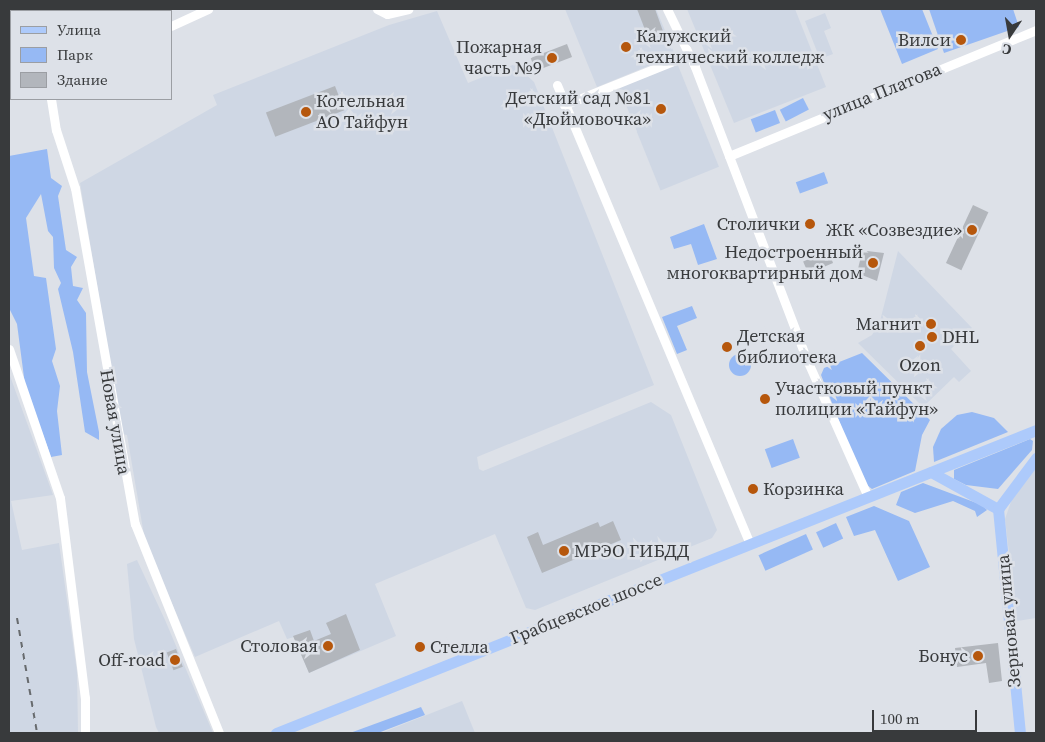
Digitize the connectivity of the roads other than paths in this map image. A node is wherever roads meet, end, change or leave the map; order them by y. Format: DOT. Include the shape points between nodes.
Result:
graph roads {
  1 [pos="208,9"];
  2 [pos="378,9"];
  3 [pos="408,9"];
  4 [pos="666,9"];
  5 [pos="172,26"];
  6 [pos="1036,30"];
  7 [pos="686,56"];
  8 [pos="557,85"];
  9 [pos="51,100"];
  10 [pos="564,105"];
  11 [pos="729,156"];
  12 [pos="9,349"];
  13 [pos="1036,430"];
  14 [pos="1036,458"];
  15 [pos="931,472"];
  16 [pos="1012,489"];
  17 [pos="967,491"];
  18 [pos="868,497"];
  19 [pos="998,509"];
  20 [pos="750,544"];
  21 [pos="85,733"];
  22 [pos="219,733"];
  23 [pos="276,733"];
  24 [pos="1020,733"];
  1 -- 5 [label="street"];
  2 -- 3 [label="street" via="387,14"];
  4 -- 7 [label="street"];
  6 -- 11 [label="street, улица Платова"];
  7 -- 10 [label="street"];
  7 -- 11 [label="street" via="694,67"];
  8 -- 10 [label="street"];
  9 -- 22 [label="street, Новая улица" via="56,130 75,188 134,524"];
  10 -- 20 [label="street"];
  11 -- 18 [label="street" via="807,360"];
  12 -- 21 [label="street" via="60,498 85,698"];
  13 -- 15 [label="main road, Грабцевское шоссе"];
  14 -- 16 [label="main road"];
  15 -- 17 [label="main road"];
  15 -- 18 [label="main road, Грабцевское шоссе"];
  16 -- 17 [label="main road" via="992,498"];
  16 -- 19 [label="main road"];
  17 -- 19 [label="main road"];
  18 -- 20 [label="main road, Грабцевское шоссе"];
  19 -- 24 [label="main road, Зерновая улица"];
  20 -- 23 [label="main road, Грабцевское шоссе"];
}
